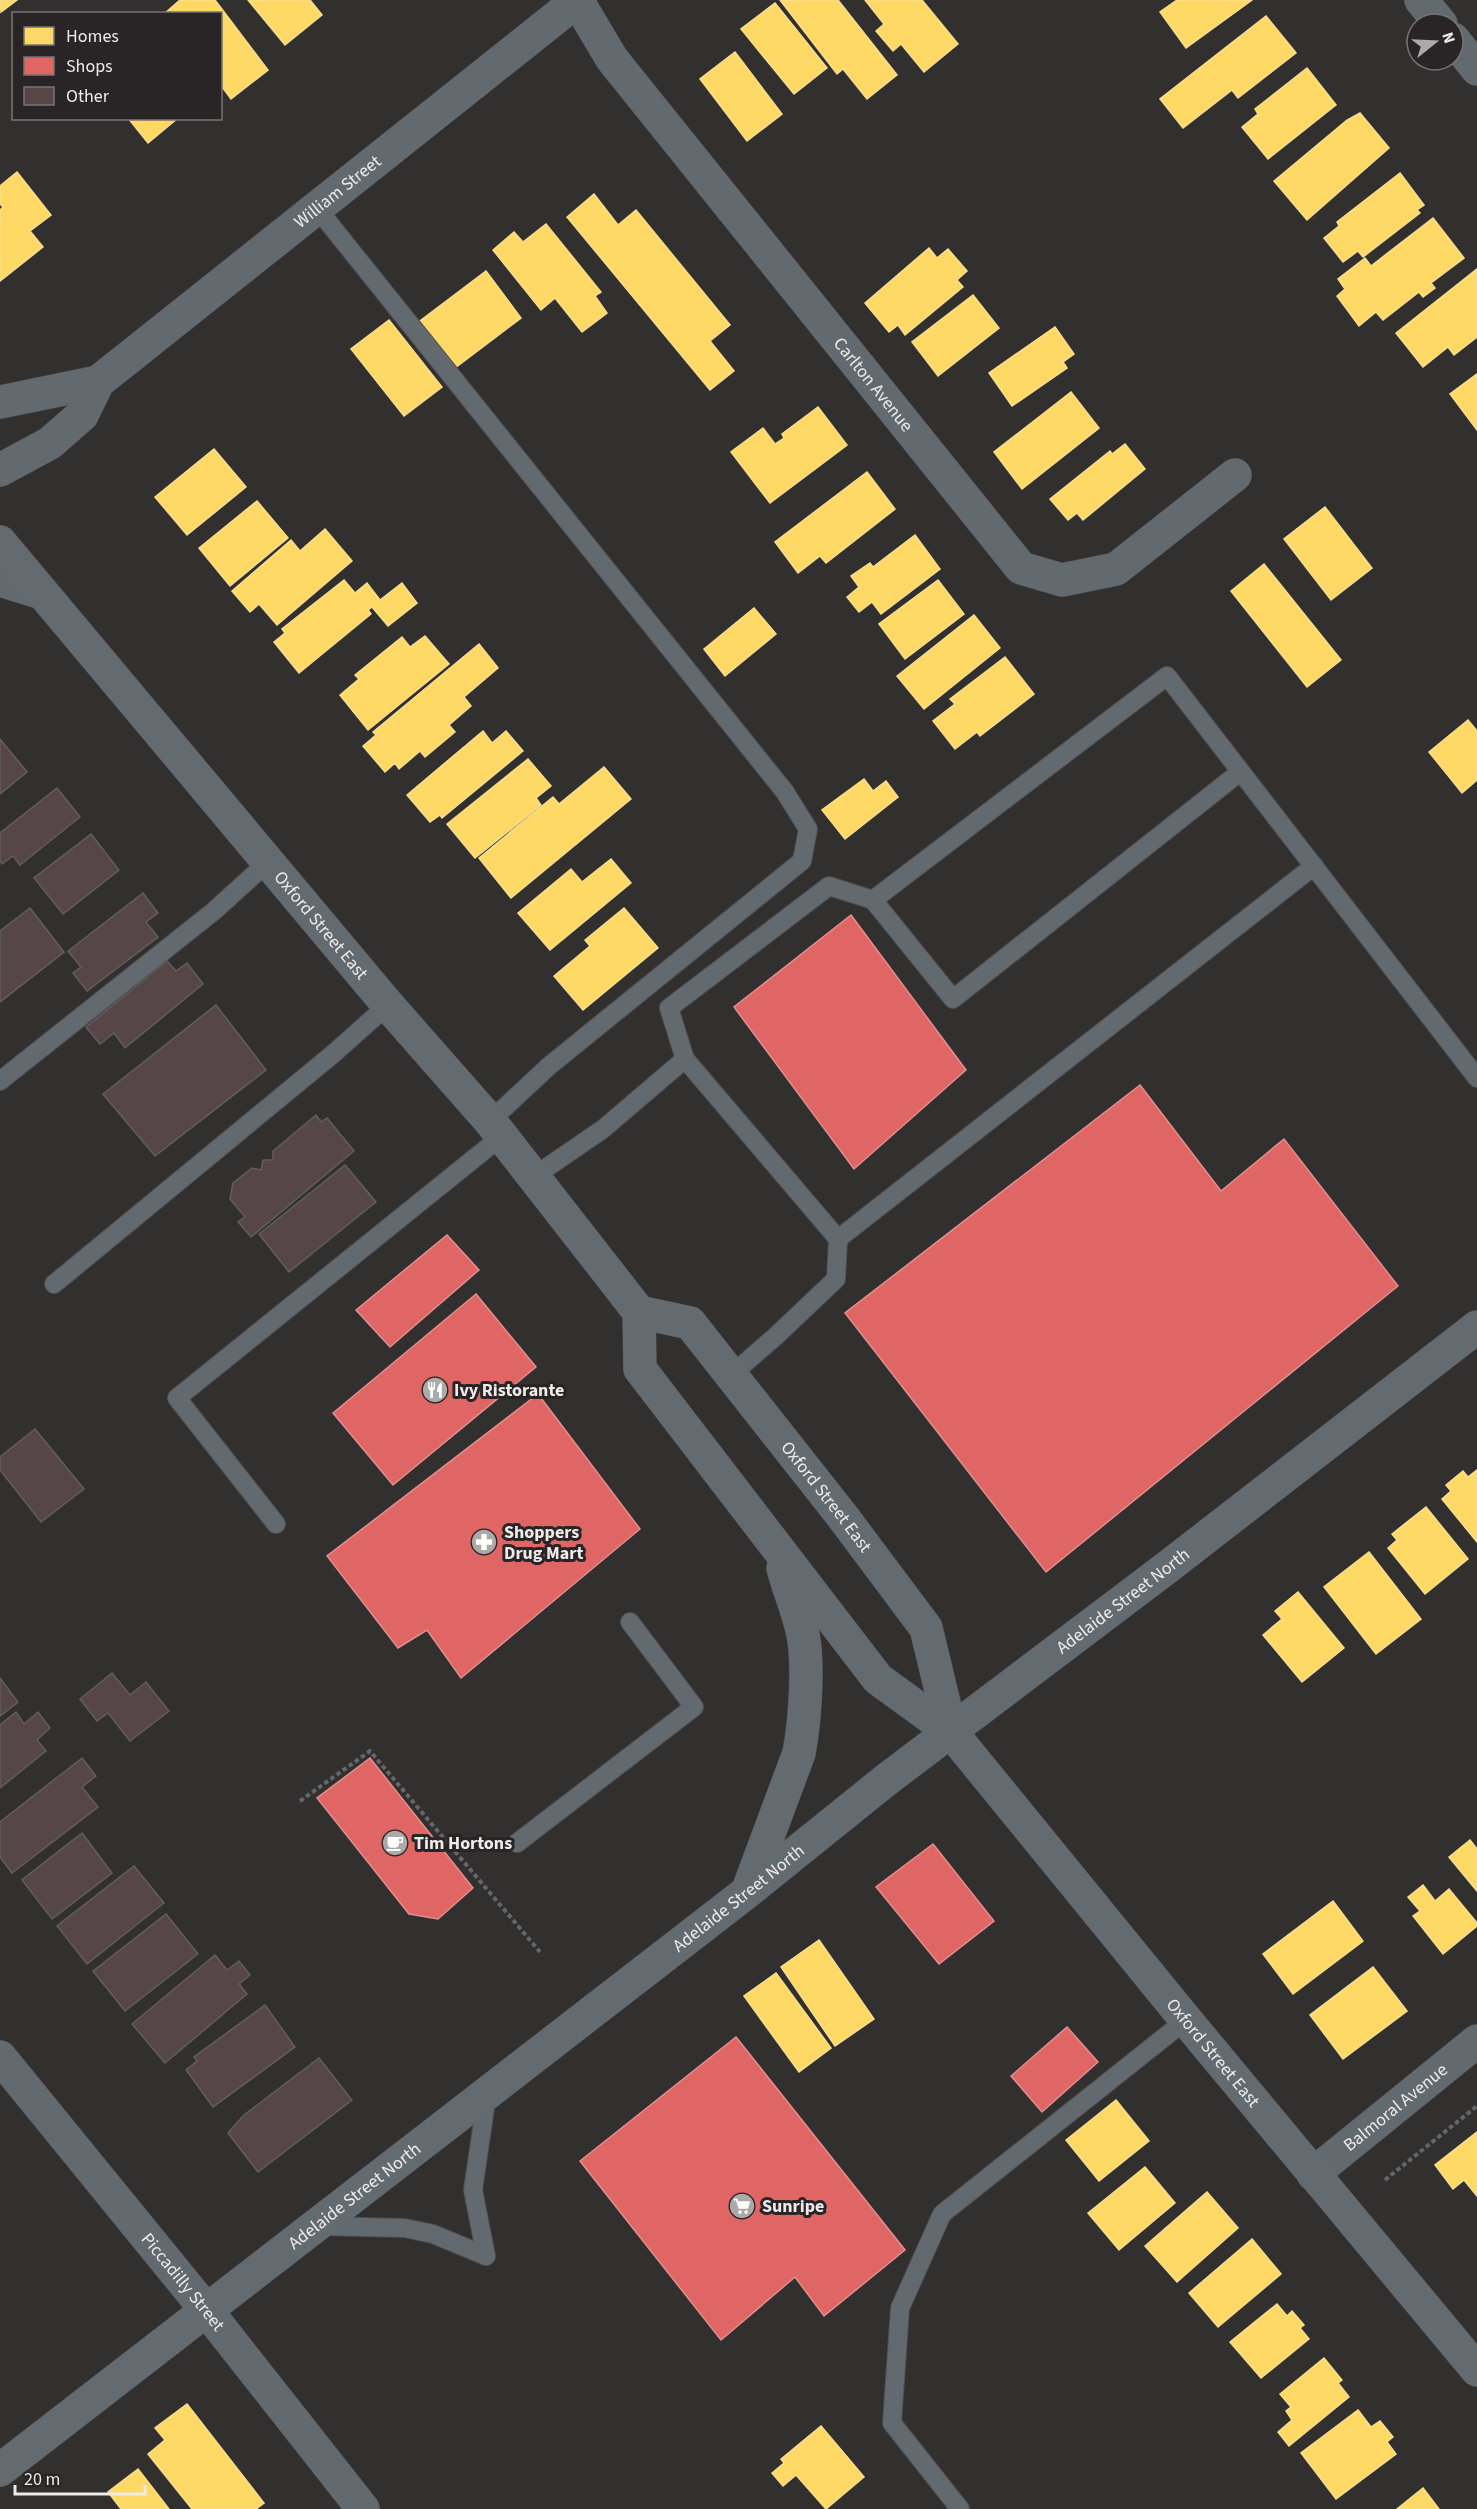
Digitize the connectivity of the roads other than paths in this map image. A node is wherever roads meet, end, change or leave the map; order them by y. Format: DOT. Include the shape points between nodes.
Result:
graph roads {
  1 [pos="578,0"];
  2 [pos="1421,0"];
  3 [pos="1431,12"];
  4 [pos="1465,54"];
  5 [pos="1477,69"];
  6 [pos="316,207"];
  7 [pos="98,382"];
  8 [pos="0,402"];
  9 [pos="0,470"];
  10 [pos="1235,475"];
  11 [pos="0,542"];
  12 [pos="0,580"];
  13 [pos="42,593"];
  14 [pos="1240,772"];
  15 [pos="268,861"];
  16 [pos="1314,866"];
  17 [pos="873,900"];
  18 [pos="388,1005"];
  19 [pos="685,1059"];
  20 [pos="1477,1078"];
  21 [pos="0,1081"];
  22 [pos="496,1129"];
  23 [pos="533,1177"];
  24 [pos="838,1239"];
  25 [pos="54,1284"];
  26 [pos="639,1312"];
  27 [pos="1477,1326"];
  28 [pos="731,1375"];
  29 [pos="276,1524"];
  30 [pos="778,1550"];
  31 [pos="630,1622"];
  32 [pos="951,1732"];
  33 [pos="518,1843"];
  34 [pos="747,1892"];
  35 [pos="1186,2020"];
  36 [pos="1477,2041"];
  37 [pos="0,2057"];
  38 [pos="487,2094"];
  39 [pos="1313,2174"];
  40 [pos="317,2226"];
  41 [pos="207,2311"];
  42 [pos="1477,2370"];
  43 [pos="0,2470"];
  44 [pos="363,2509"];
  45 [pos="960,2509"];
  1 -- 6 [label="street, William Street"];
  1 -- 10 [label="street, Carlton Avenue" via="612,59 1022,568 1062,580 1116,569"];
  2 -- 3 [label="street"];
  4 -- 5 [label="street"];
  6 -- 7 [label="street, William Street"];
  6 -- 22 [label="lane" via="785,792 808,829 802,861 549,1065"];
  7 -- 8 [label="street, William Street"];
  7 -- 9 [label="street, William Street" via="82,415 50,443"];
  11 -- 13 [label="main road, Oxford Street East"];
  12 -- 13 [label="street"];
  13 -- 15 [label="main road, Oxford Street East"];
  14 -- 16 [label="lane"];
  14 -- 17 [label="lane" via="1167,676"];
  14 -- 17 [label="lane" via="953,999"];
  15 -- 18 [label="main road, Oxford Street East"];
  15 -- 21 [label="lane" via="214,911"];
  16 -- 20 [label="lane"];
  16 -- 24 [label="lane"];
  17 -- 19 [label="lane" via="829,886 669,1008"];
  18 -- 22 [label="main road, Oxford Street East"];
  18 -- 25 [label="lane"];
  19 -- 23 [label="lane" via="603,1129"];
  19 -- 24 [label="lane"];
  22 -- 23 [label="main road, Oxford Street East"];
  22 -- 29 [label="lane" via="177,1398"];
  23 -- 26 [label="main road, Oxford Street East"];
  24 -- 28 [label="lane" via="836,1279"];
  26 -- 28 [label="main road, Oxford Street East" via="690,1323"];
  26 -- 30 [label="main road, Oxford Street East" via="640,1369"];
  27 -- 32 [label="main road, Adelaide Street North"];
  28 -- 32 [label="main road, Oxford Street East" via="926,1628"];
  30 -- 32 [label="main road, Oxford Street East" via="878,1678"];
  30 -- 34 [label="main road" via="802,1627 803,1734"];
  31 -- 33 [label="lane" via="694,1707"];
  32 -- 34 [label="main road, Adelaide Street North"];
  32 -- 35 [label="main road, Oxford Street East"];
  34 -- 38 [label="main road, Adelaide Street North"];
  35 -- 39 [label="main road, Oxford Street East"];
  35 -- 45 [label="lane" via="942,2214 900,2308 892,2423"];
  36 -- 39 [label="street, Balmoral Avenue"];
  37 -- 41 [label="street, Piccadilly Street"];
  38 -- 40 [label="main road, Adelaide Street North"];
  38 -- 40 [label="lane" via="473,2190 486,2256 433,2234 405,2228"];
  39 -- 42 [label="main road, Oxford Street East"];
  40 -- 41 [label="main road, Adelaide Street North"];
  41 -- 43 [label="main road, Adelaide Street North"];
  41 -- 44 [label="street, Piccadilly Street"];
}
